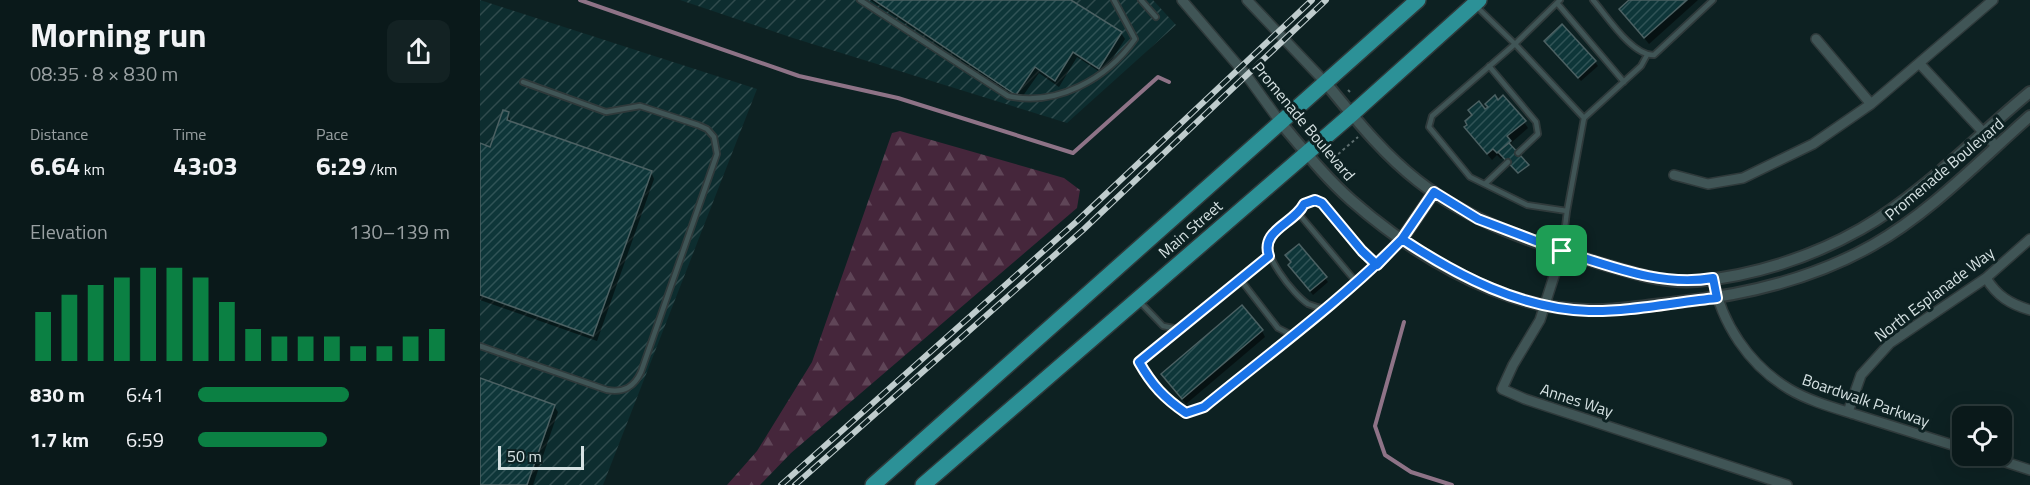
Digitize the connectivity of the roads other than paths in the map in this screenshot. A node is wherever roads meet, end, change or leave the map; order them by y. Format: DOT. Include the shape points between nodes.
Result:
graph roads {
  1 [pos="860,0"];
  2 [pos="1114,0"];
  3 [pos="1141,0"];
  4 [pos="1182,0"];
  5 [pos="1247,0"];
  6 [pos="1418,0"];
  7 [pos="1593,0"];
  8 [pos="1713,0"];
  9 [pos="1993,0"];
  10 [pos="1477,2"];
  11 [pos="1559,2"];
  12 [pos="1156,17"];
  13 [pos="1816,39"];
  14 [pos="1515,44"];
  15 [pos="1647,55"];
  16 [pos="1920,64"];
  17 [pos="1489,66"];
  18 [pos="523,82"];
  19 [pos="1325,82"];
  20 [pos="1624,82"];
  21 [pos="2030,92"];
  22 [pos="1871,104"];
  23 [pos="1352,114"];
  24 [pos="2030,116"];
  25 [pos="1584,118"];
  26 [pos="1281,123"];
  27 [pos="1983,132"];
  28 [pos="1996,146"];
  29 [pos="1306,152"];
  30 [pos="1518,153"];
  31 [pos="1508,162"];
  32 [pos="1674,175"];
  33 [pos="1486,183"];
  34 [pos="1434,192"];
  35 [pos="1568,211"];
  36 [pos="1299,214"];
  37 [pos="1402,239"];
  38 [pos="2030,239"];
  39 [pos="1562,251"];
  40 [pos="1269,256"];
  41 [pos="1377,265"];
  42 [pos="1713,278"];
  43 [pos="1986,278"];
  44 [pos="1240,279"];
  45 [pos="1357,283"];
  46 [pos="1137,298"];
  47 [pos="1717,298"];
  48 [pos="1546,305"];
  49 [pos="1326,309"];
  50 [pos="2030,310"];
  51 [pos="1179,329"];
  52 [pos="1292,335"];
  53 [pos="480,346"];
  54 [pos="1848,412"];
  55 [pos="1952,445"];
  56 [pos="2012,464"];
  57 [pos="2030,470"];
  58 [pos="873,485"];
  59 [pos="923,485"];
  60 [pos="1786,485"];
  1 -- 2 [label="lane" via="1008,96 1026,100 1082,87 1129,48 1135,39"];
  3 -- 12 [label="lane"];
  4 -- 26 [label="street, Promenade Boulevard"];
  5 -- 19 [label="street, Promenade Boulevard"];
  6 -- 19 [label="highway, Main Street"];
  7 -- 15 [label="lane" via="1636,50"];
  8 -- 15 [label="lane" via="1654,54"];
  9 -- 16 [label="street"];
  10 -- 14 [label="lane"];
  10 -- 23 [label="highway, Main Street"];
  11 -- 14 [label="lane"];
  11 -- 20 [label="lane"];
  13 -- 22 [label="street"];
  14 -- 17 [label="lane"];
  14 -- 25 [label="lane"];
  15 -- 20 [label="lane"];
  16 -- 22 [label="street"];
  16 -- 27 [label="street"];
  17 -- 30 [label="lane" via="1536,122 1538,134"];
  17 -- 33 [label="lane" via="1432,116 1429,127 1470,177"];
  18 -- 53 [label="lane" via="606,112 640,106 698,125 714,137 717,154 641,372 632,385 616,392 607,390"];
  19 -- 23 [label="street, Promenade Boulevard"];
  19 -- 26 [label="highway, Main Street"];
  20 -- 25 [label="lane"];
  21 -- 27 [label="street, Promenade Boulevard"];
  22 -- 32 [label="street" via="1813,144 1743,178 1708,184"];
  23 -- 29 [label="highway, Main Street"];
  23 -- 34 [label="street, Promenade Boulevard" via="1394,159"];
  24 -- 28 [label="street, Promenade Boulevard"];
  25 -- 35 [label="lane"];
  26 -- 29 [label="street, Promenade Boulevard"];
  26 -- 58 [label="highway, Main Street"];
  27 -- 28 [label="street"];
  27 -- 42 [label="street, Promenade Boulevard" via="1922,186 1862,228 1793,259"];
  28 -- 47 [label="street, Promenade Boulevard" via="1929,206 1874,244 1802,276"];
  29 -- 37 [label="street, Promenade Boulevard" via="1349,198"];
  29 -- 46 [label="highway, Main Street"];
  31 -- 33 [label="lane"];
  33 -- 35 [label="lane" via="1527,205"];
  34 -- 37 [label="street"];
  34 -- 39 [label="street, Promenade Boulevard" via="1478,219"];
  35 -- 39 [label="lane"];
  36 -- 40 [label="lane" via="1269,236"];
  36 -- 41 [label="lane" via="1304,204 1315,200 1322,203"];
  36 -- 45 [label="lane"];
  37 -- 41 [label="lane"];
  37 -- 48 [label="street, Promenade Boulevard" via="1469,279"];
  38 -- 43 [label="street, North Esplanade Way"];
  39 -- 42 [label="street, Promenade Boulevard" via="1647,277 1671,281"];
  39 -- 48 [label="street, Annes Way"];
  40 -- 44 [label="lane"];
  40 -- 49 [label="lane" via="1307,303"];
  41 -- 45 [label="lane"];
  42 -- 47 [label="street, Boardwalk Parkway"];
  43 -- 50 [label="street" via="2004,299"];
  43 -- 54 [label="street, North Esplanade Way" via="1890,343 1872,360 1861,375"];
  44 -- 51 [label="lane"];
  44 -- 52 [label="lane" via="1278,327"];
  45 -- 49 [label="lane"];
  46 -- 51 [label="lane" via="1163,326"];
  46 -- 59 [label="highway, Main Street"];
  47 -- 48 [label="street, Promenade Boulevard" via="1591,311"];
  47 -- 54 [label="street, Boardwalk Parkway" via="1736,336 1770,376 1790,390"];
  48 -- 60 [label="street, Annes Way" via="1502,388"];
  49 -- 52 [label="lane"];
  51 -- 52 [label="lane" via="1139,362 1154,387 1186,413 1204,407"];
  54 -- 55 [label="street, Boardwalk Parkway"];
  56 -- 57 [label="street"];
}
